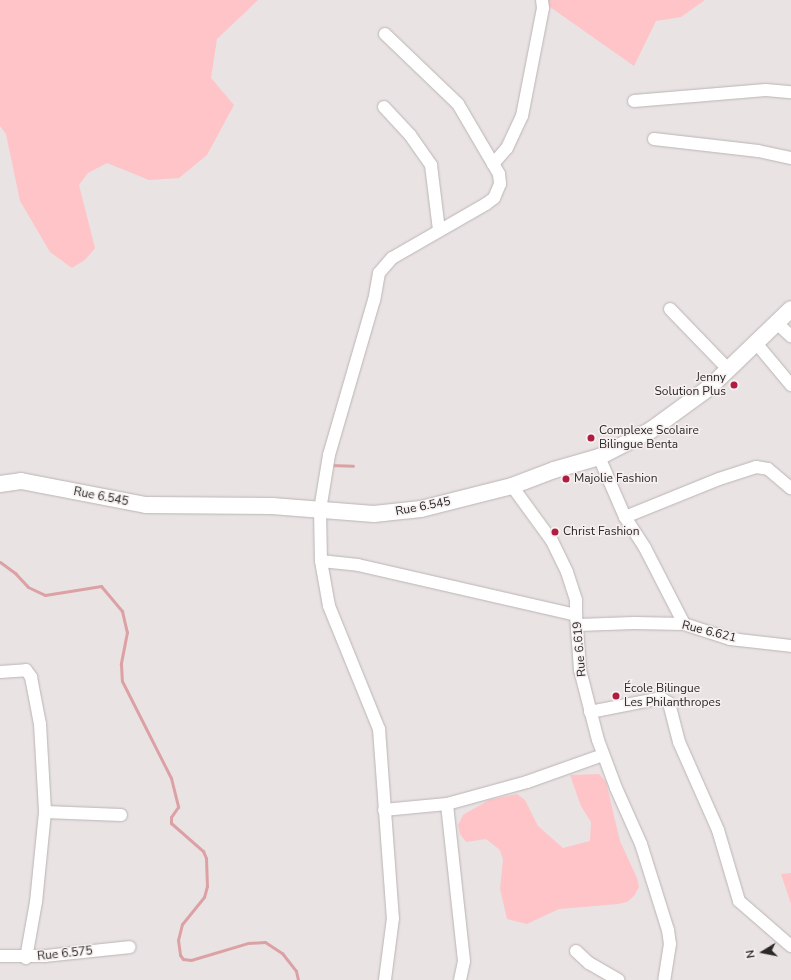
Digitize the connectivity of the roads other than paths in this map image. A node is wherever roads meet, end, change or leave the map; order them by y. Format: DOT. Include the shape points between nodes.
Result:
graph roads {
  1 [pos="542,0"];
  2 [pos="385,34"];
  3 [pos="791,92"];
  4 [pos="634,101"];
  5 [pos="384,106"];
  6 [pos="654,139"];
  7 [pos="791,158"];
  8 [pos="493,164"];
  9 [pos="439,230"];
  10 [pos="670,309"];
  11 [pos="791,309"];
  12 [pos="778,324"];
  13 [pos="791,336"];
  14 [pos="756,342"];
  15 [pos="728,370"];
  16 [pos="791,386"];
  17 [pos="599,457"];
  18 [pos="0,484"];
  19 [pos="512,486"];
  20 [pos="791,488"];
  21 [pos="320,510"];
  22 [pos="625,517"];
  23 [pos="321,561"];
  24 [pos="577,620"];
  25 [pos="684,624"];
  26 [pos="791,646"];
  27 [pos="0,672"];
  28 [pos="590,712"];
  29 [pos="603,756"];
  30 [pos="447,804"];
  31 [pos="384,810"];
  32 [pos="45,812"];
  33 [pos="121,816"];
  34 [pos="791,946"];
  35 [pos="130,947"];
  36 [pos="576,951"];
  37 [pos="0,956"];
  38 [pos="26,958"];
  39 [pos="385,980"];
  40 [pos="460,980"];
  41 [pos="619,980"];
  42 [pos="664,980"];
  1 -- 8 [label="street" via="543,8 522,116 507,148"];
  2 -- 8 [label="street" via="458,104"];
  3 -- 4 [label="street" via="744,91"];
  5 -- 9 [label="street" via="410,135 431,165"];
  6 -- 7 [label="street" via="758,151"];
  8 -- 9 [label="street" via="499,174 500,184 494,198"];
  9 -- 21 [label="street" via="392,258 380,273 329,455"];
  10 -- 15 [label="street"];
  11 -- 12 [label="street, Rue 6.545"];
  12 -- 13 [label="street"];
  12 -- 14 [label="street, Rue 6.545"];
  14 -- 15 [label="street, Rue 6.545"];
  14 -- 16 [label="street"];
  15 -- 17 [label="street, Rue 6.545" via="651,430"];
  17 -- 19 [label="street, Rue 6.545"];
  17 -- 22 [label="street"];
  18 -- 21 [label="street, Rue 6.545" via="21,481 146,505 272,506"];
  19 -- 21 [label="street, Rue 6.545" via="421,509 392,513"];
  19 -- 24 [label="street" via="555,547 576,600"];
  20 -- 22 [label="street" via="768,469 756,467"];
  21 -- 23 [label="street"];
  22 -- 25 [label="street" via="645,548"];
  23 -- 24 [label="street, Rue 6.619" via="365,566"];
  23 -- 31 [label="street" via="329,606 379,729"];
  24 -- 25 [label="street, Rue 6.621"];
  24 -- 28 [label="street, Rue 6.619" via="580,670"];
  25 -- 26 [label="street, Rue 6.621" via="730,639"];
  27 -- 32 [label="street" via="26,670 31,677 38,705"];
  28 -- 29 [label="street, Rue 6.619"];
  28 -- 34 [label="street" via="661,698 669,703 679,742 718,830 739,901"];
  29 -- 30 [label="street" via="527,782"];
  29 -- 42 [label="street, Rue 6.619" via="641,844 661,904 670,944"];
  30 -- 31 [label="street"];
  30 -- 40 [label="street" via="464,961"];
  31 -- 39 [label="street" via="392,918"];
  32 -- 33 [label="street"];
  32 -- 38 [label="street" via="36,902"];
  35 -- 38 [label="street, Rue 6.575"];
  36 -- 41 [label="street" via="589,963"];
  37 -- 38 [label="street, Rue 6.575"];
}
